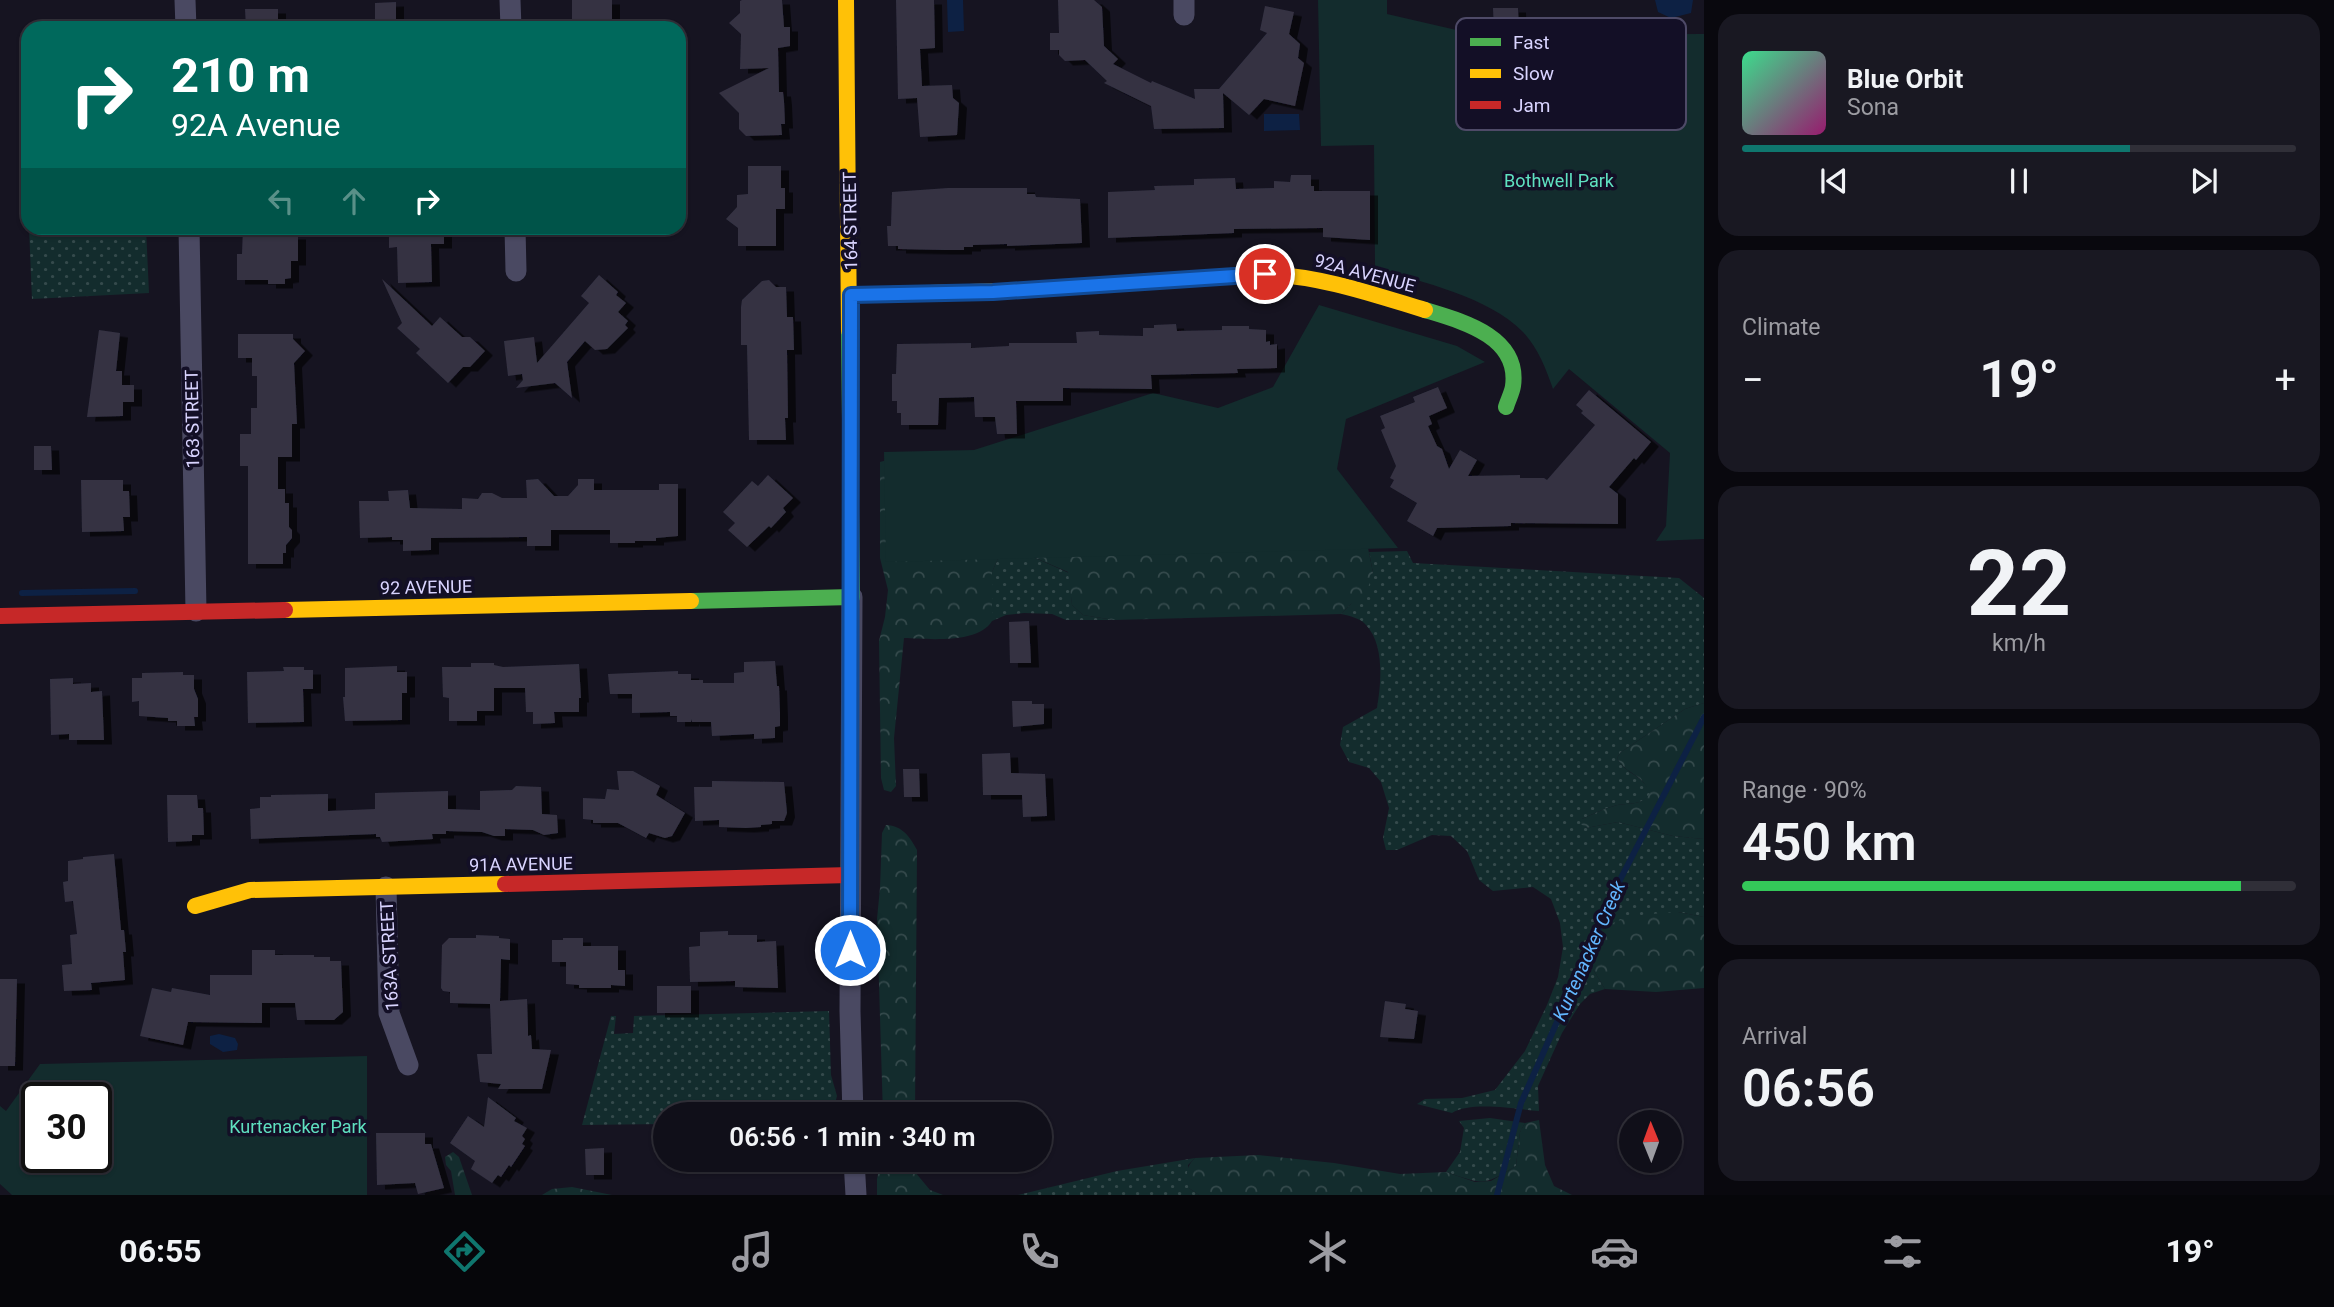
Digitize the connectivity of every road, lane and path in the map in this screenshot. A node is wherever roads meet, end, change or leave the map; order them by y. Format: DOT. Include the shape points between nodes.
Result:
graph roads {
  1 [pos="185,0"];
  2 [pos="510,0"];
  3 [pos="846,0"];
  4 [pos="186,21"];
  5 [pos="511,21"];
  6 [pos="189,235"];
  7 [pos="515,235"];
  8 [pos="516,271"];
  9 [pos="851,295"];
  10 [pos="1506,407"];
  11 [pos="852,597"];
  12 [pos="196,611"];
  13 [pos="0,616"];
  14 [pos="850,875"];
  15 [pos="386,887"];
  16 [pos="195,906"];
  17 [pos="408,1065"];
  18 [pos="853,1102"];
  19 [pos="855,1172"];
  20 [pos="856,1195"];
  1 -- 4 [label="street"];
  2 -- 5 [label="street"];
  3 -- 9 [label="street, 164 STREET"];
  6 -- 12 [label="street, 163 STREET"];
  7 -- 8 [label="street"];
  9 -- 10 [label="street, 92A AVENUE" via="1009,291 1265,274 1318,278 1486,332 1500,345 1513,376"];
  9 -- 11 [label="street, 164 STREET"];
  11 -- 12 [label="street, 92 AVENUE"];
  11 -- 14 [label="street, 164 STREET"];
  12 -- 13 [label="street, 92 AVENUE"];
  14 -- 15 [label="street, 91A AVENUE"];
  14 -- 18 [label="street, 164 STREET"];
  15 -- 16 [label="street, 91A AVENUE" via="250,890"];
  15 -- 17 [label="street, 163A STREET" via="389,1013"];
  19 -- 20 [label="street"];
}
